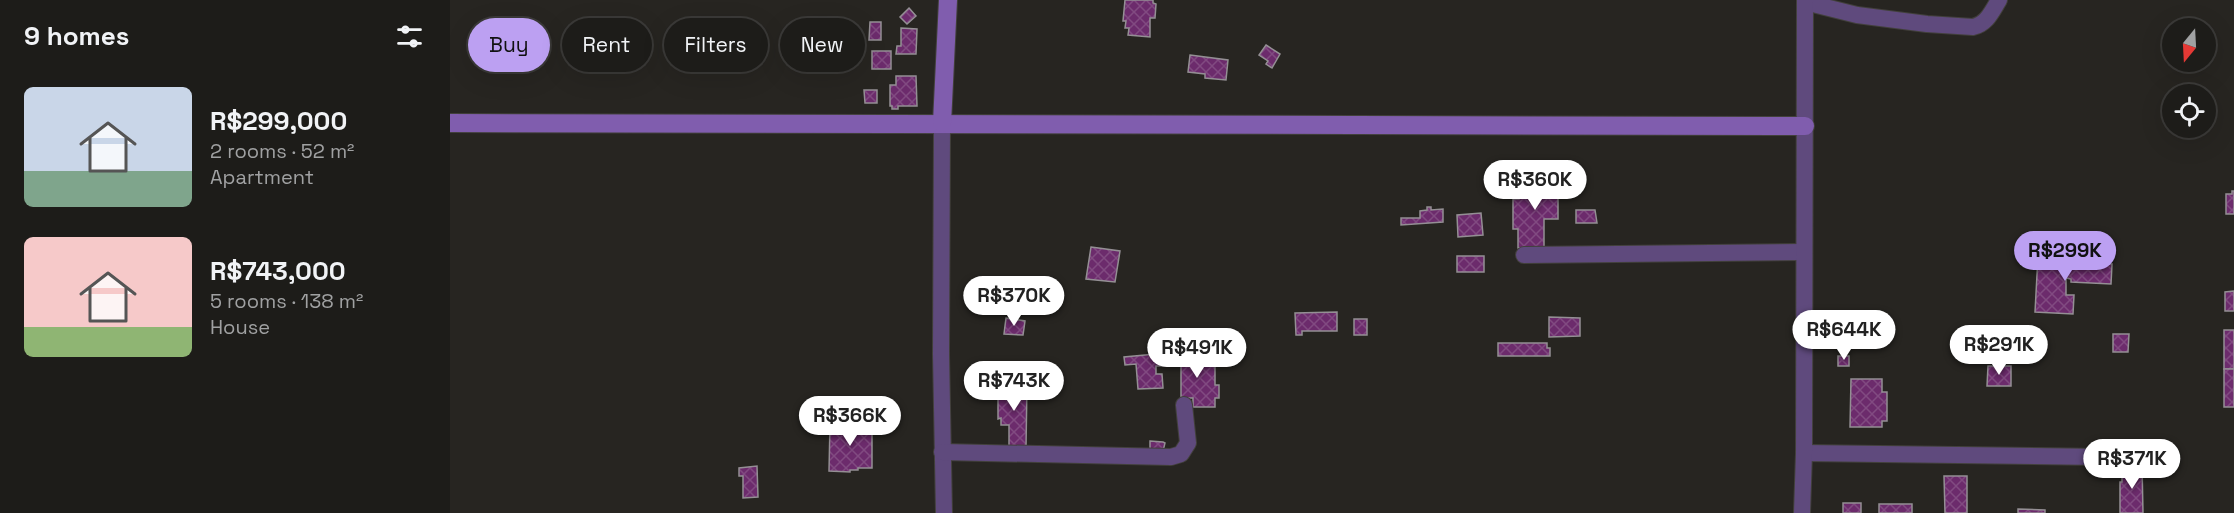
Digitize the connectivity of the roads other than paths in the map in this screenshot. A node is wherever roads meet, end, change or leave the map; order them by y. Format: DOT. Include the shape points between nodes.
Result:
graph roads {
  1 [pos="948,0"];
  2 [pos="1999,0"];
  3 [pos="1805,1"];
  4 [pos="450,123"];
  5 [pos="942,123"];
  6 [pos="1805,126"];
  7 [pos="1804,252"];
  8 [pos="1524,255"];
  9 [pos="1184,405"];
  10 [pos="942,452"];
  11 [pos="1804,453"];
  12 [pos="2102,457"];
  13 [pos="944,513"];
  14 [pos="1802,513"];
  1 -- 5 [label="street"];
  2 -- 3 [label="street" via="1986,20 1973,27 1857,15"];
  3 -- 6 [label="street"];
  4 -- 5 [label="street"];
  5 -- 6 [label="street"];
  5 -- 10 [label="street"];
  6 -- 7 [label="street"];
  7 -- 8 [label="street"];
  7 -- 11 [label="street"];
  9 -- 10 [label="street" via="1188,442 1181,454 1172,457"];
  10 -- 13 [label="street"];
  11 -- 12 [label="street"];
  11 -- 14 [label="street"];
}
